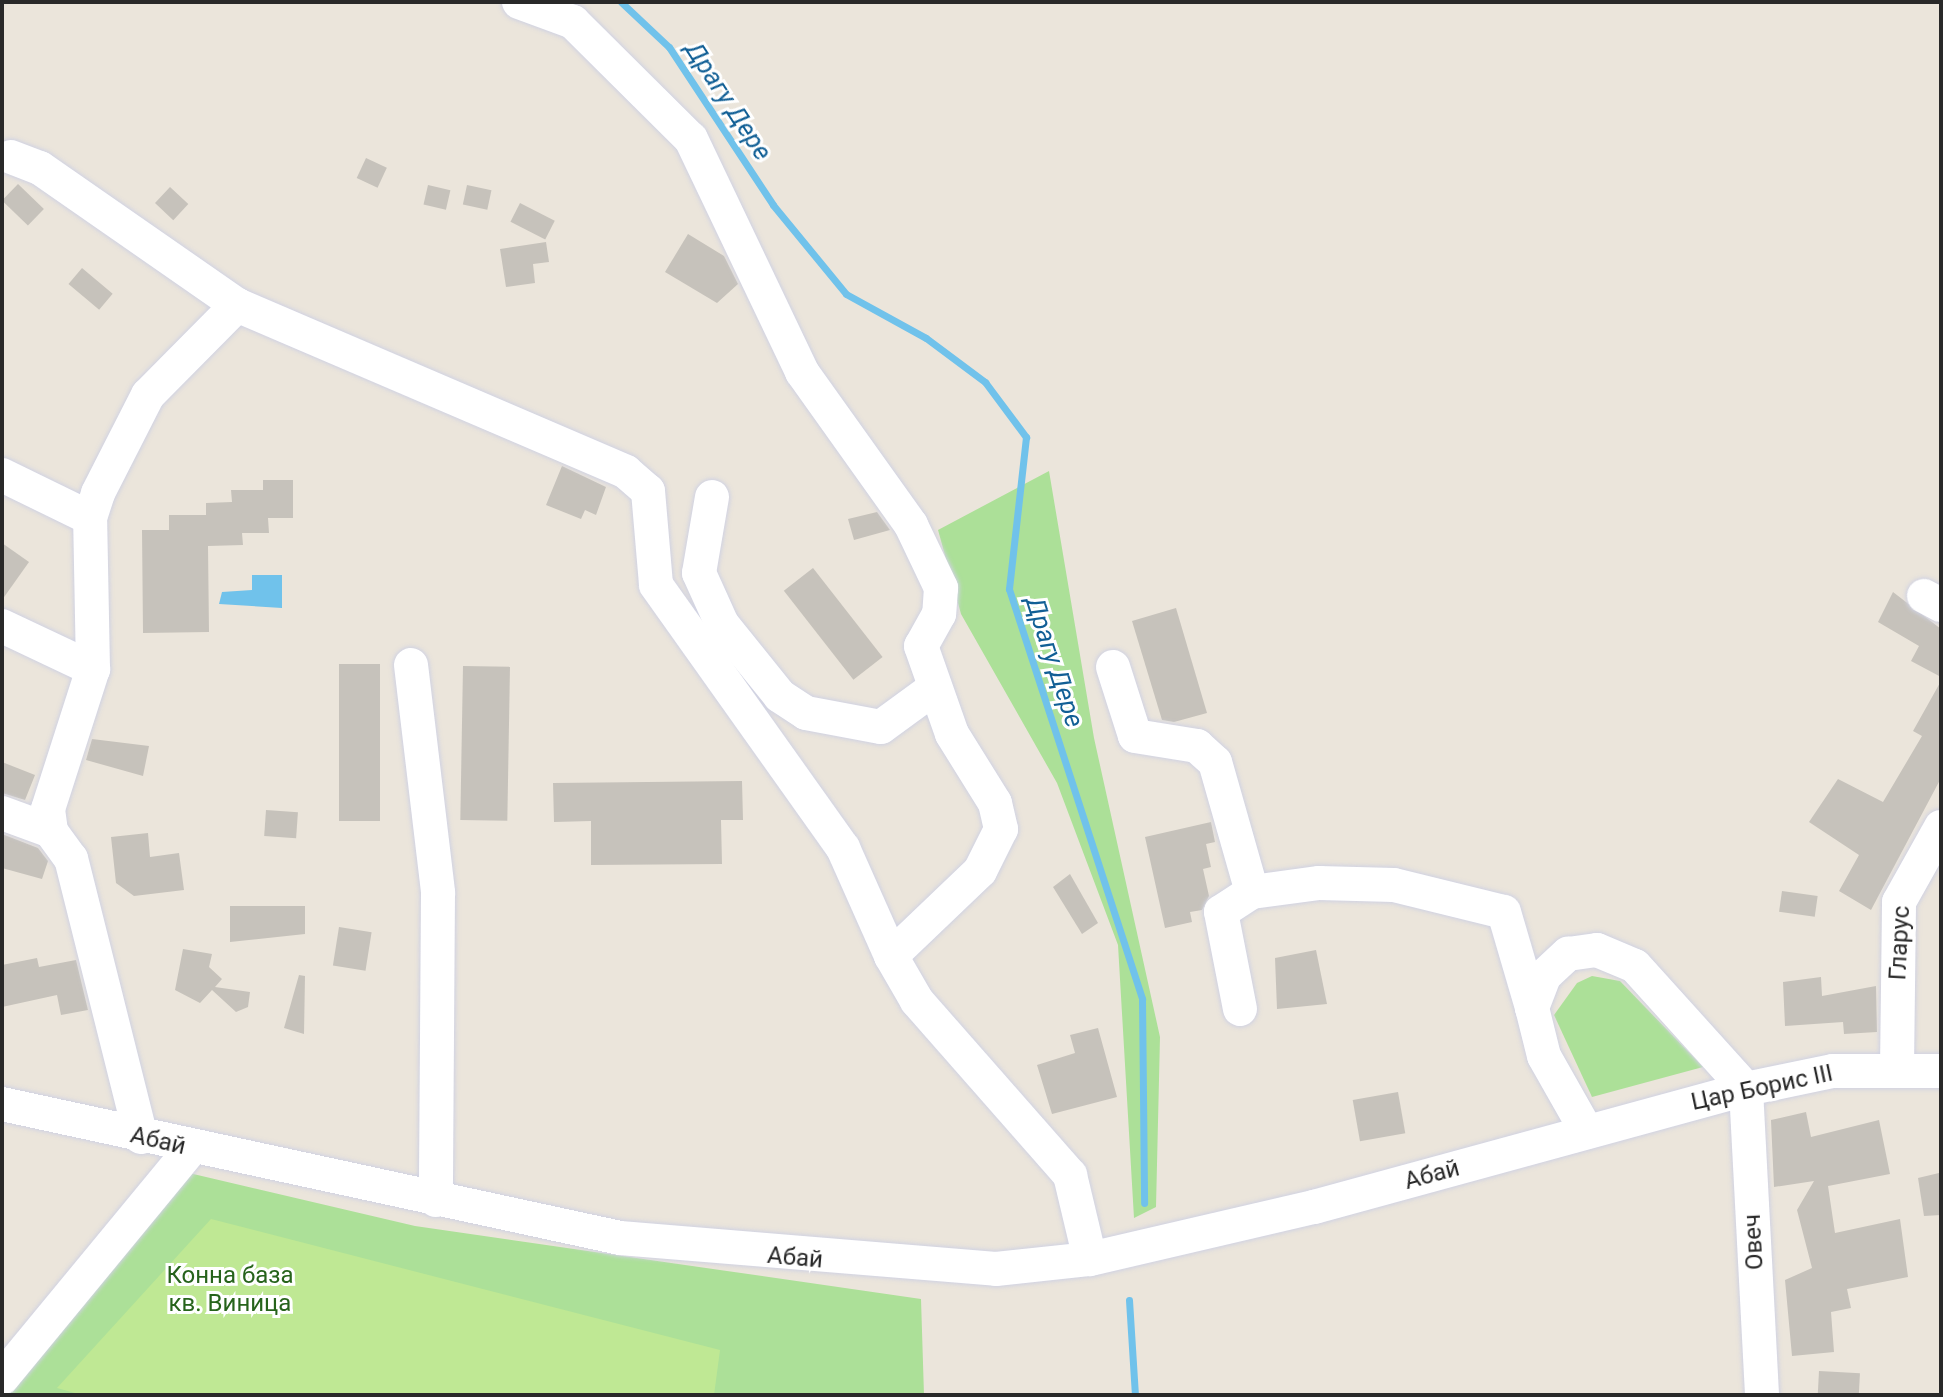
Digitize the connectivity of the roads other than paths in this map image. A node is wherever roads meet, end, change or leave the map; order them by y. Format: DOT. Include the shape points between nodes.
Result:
graph roads {
  1 [pos="519,2"];
  2 [pos="11,157"];
  3 [pos="237,305"];
  4 [pos="2,475"];
  5 [pos="712,497"];
  6 [pos="90,518"];
  7 [pos="2,626"];
  8 [pos="411,665"];
  9 [pos="1113,667"];
  10 [pos="93,669"];
  11 [pos="933,689"];
  12 [pos="2,813"];
  13 [pos="1941,827"];
  14 [pos="51,831"];
  15 [pos="1252,892"];
  16 [pos="891,956"];
  17 [pos="1532,1008"];
  18 [pos="1240,1009"];
  19 [pos="1897,1069"];
  20 [pos="1941,1071"];
  21 [pos="1746,1089"];
  22 [pos="2,1104"];
  23 [pos="1587,1132"];
  24 [pos="141,1137"];
  25 [pos="191,1149"];
  26 [pos="436,1200"];
  27 [pos="1090,1259"];
  28 [pos="2,1378"];
  29 [pos="1762,1395"];
  1 -- 11 [label="street" via="573,22 691,139 802,372 911,525 941,588 939,614 921,646"];
  2 -- 3 [label="street" via="40,168"];
  3 -- 6 [label="street" via="148,395"];
  3 -- 16 [label="street" via="626,472 648,491 656,585 843,848"];
  4 -- 6 [label="street"];
  5 -- 11 [label="street" via="699,573 722,624 780,696 806,713 881,727"];
  6 -- 10 [label="street"];
  7 -- 10 [label="street"];
  8 -- 26 [label="street" via="438,893"];
  9 -- 15 [label="street" via="1135,736 1197,746 1215,762"];
  10 -- 14 [label="street" via="48,809"];
  11 -- 16 [label="street" via="995,803 1001,829 980,871"];
  12 -- 14 [label="street"];
  13 -- 19 [label="street, Гларус" via="1899,902"];
  14 -- 24 [label="street" via="71,859"];
  15 -- 17 [label="street" via="1319,883 1394,885 1504,912"];
  15 -- 18 [label="street" via="1221,912"];
  16 -- 27 [label="street" via="917,1001 1070,1175"];
  17 -- 21 [label="street" via="1555,962 1597,950 1614,954 1635,966"];
  17 -- 23 [label="street" via="1544,1056"];
  19 -- 20 [label="street, Цар Борис III"];
  19 -- 21 [label="street, Цар Борис III" via="1833,1071"];
  21 -- 23 [label="street, Цар Борис III"];
  21 -- 29 [label="street, Овеч"];
  22 -- 24 [label="street, Абай"];
  23 -- 27 [label="street, Абай"];
  24 -- 25 [label="street, Абай"];
  25 -- 26 [label="street, Абай"];
  25 -- 28 [label="street"];
  26 -- 27 [label="street, Абай" via="620,1238 771,1256 996,1269"];
}
